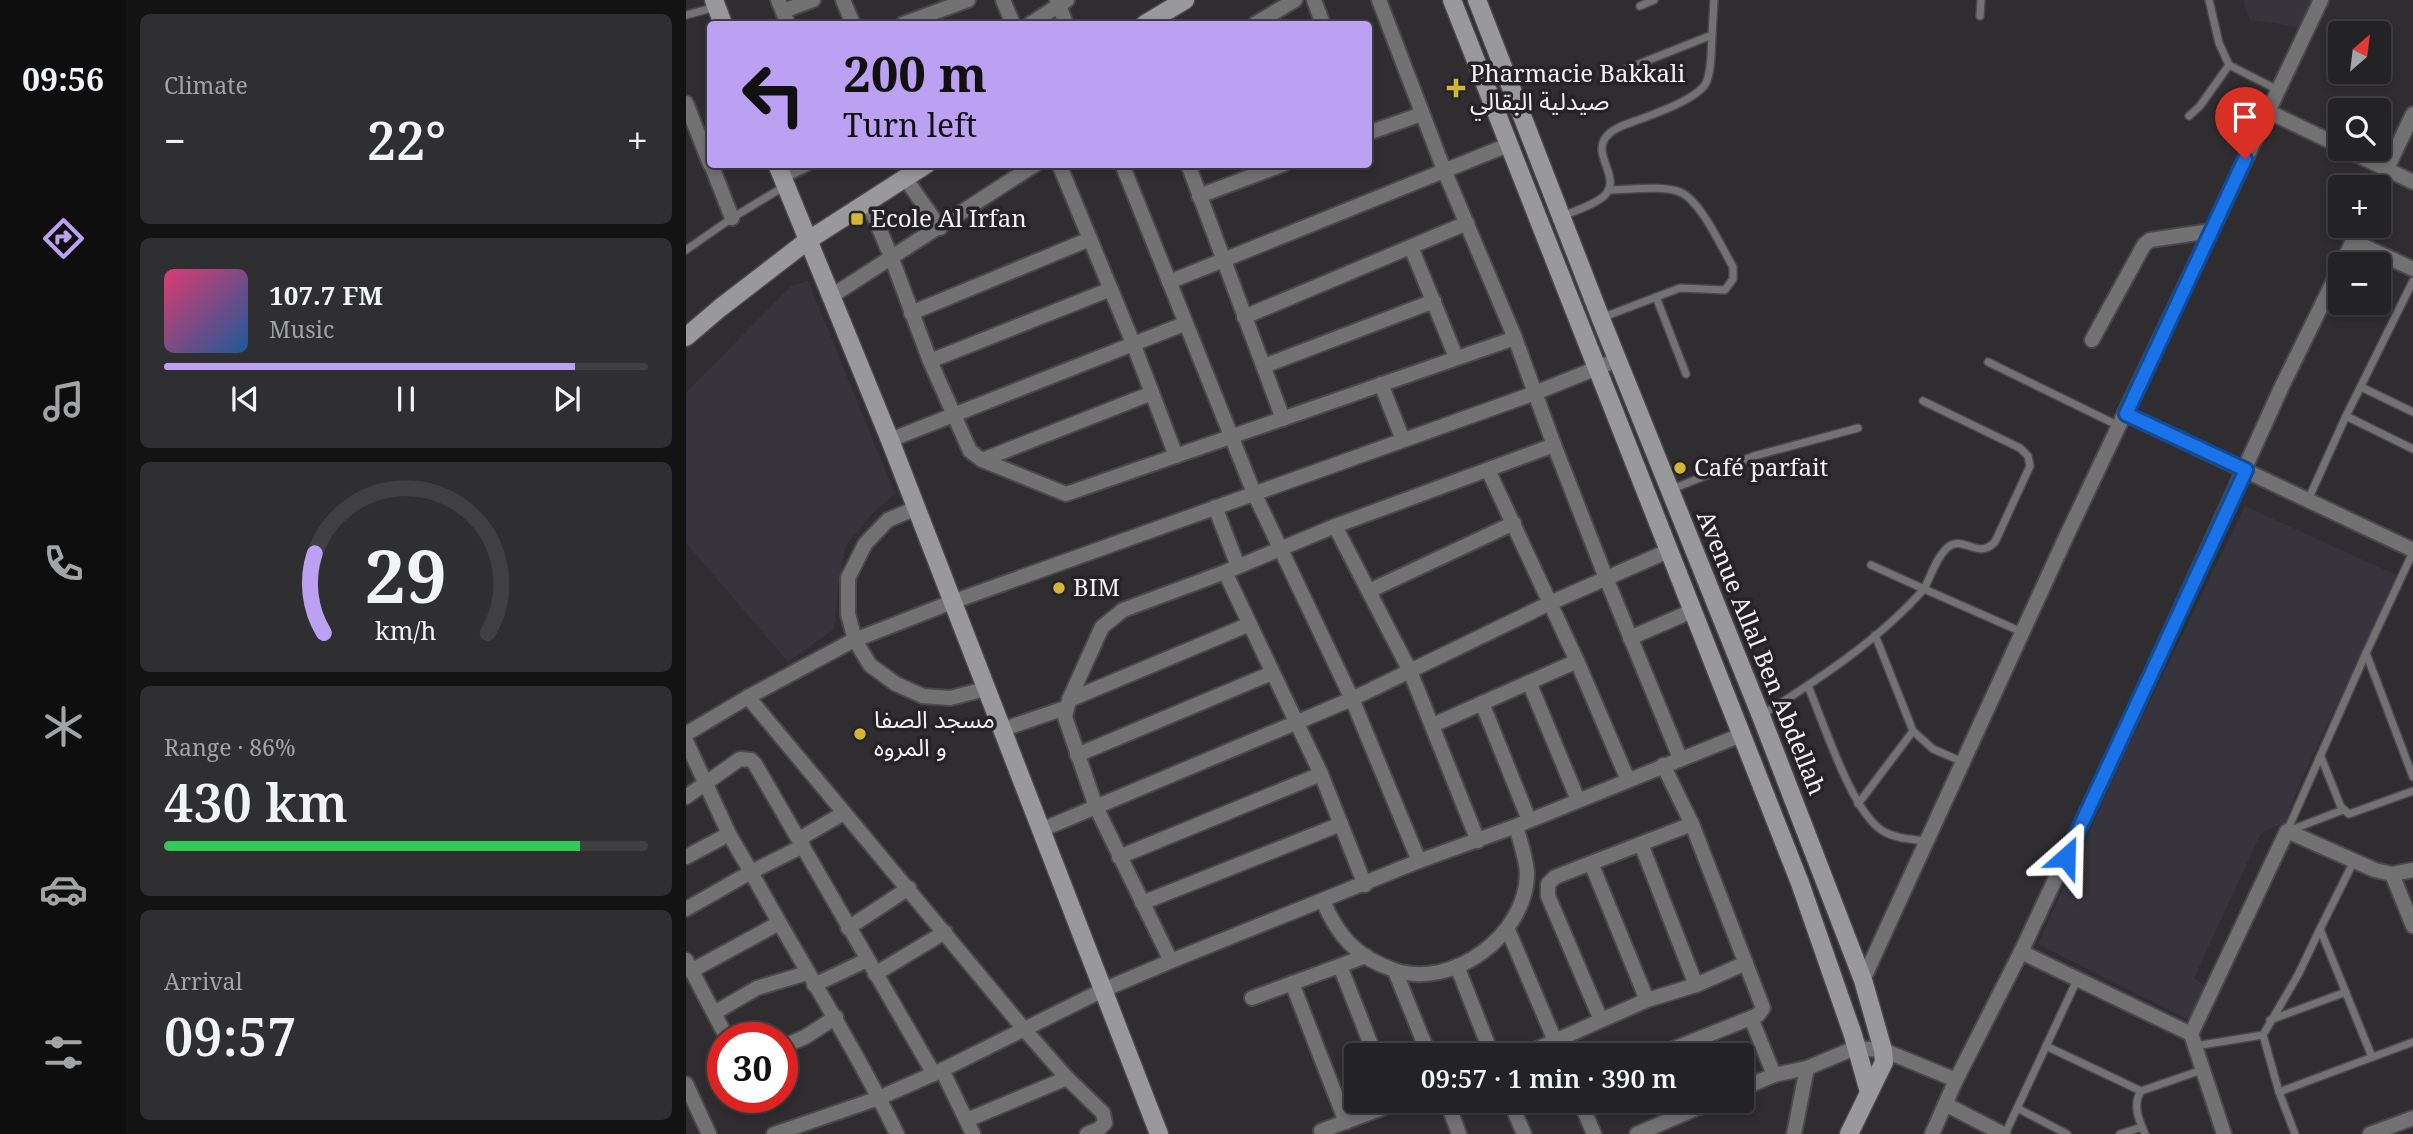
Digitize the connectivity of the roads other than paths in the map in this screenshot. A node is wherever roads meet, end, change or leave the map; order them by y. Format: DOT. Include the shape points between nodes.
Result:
graph roads {
  1 [pos="813,0"];
  2 [pos="843,0"];
  3 [pos="968,0"];
  4 [pos="1003,0"];
  5 [pos="1185,0"];
  6 [pos="1295,0"];
  7 [pos="1314,0"];
  8 [pos="1379,0"];
  9 [pos="1452,0"];
  10 [pos="1477,0"];
  11 [pos="1654,0"];
  12 [pos="1714,0"];
  13 [pos="1981,0"];
  14 [pos="2209,0"];
  15 [pos="2321,0"];
  16 [pos="1061,1"];
  17 [pos="715,3"];
  18 [pos="1166,5"];
  19 [pos="1640,5"];
  20 [pos="783,12"];
  21 [pos="686,15"];
  22 [pos="1980,16"];
  23 [pos="722,21"];
  24 [pos="852,21"];
  25 [pos="911,21"];
  26 [pos="1012,21"];
  27 [pos="1034,21"];
  28 [pos="1065,21"];
  29 [pos="1148,21"];
  30 [pos="1260,21"];
  31 [pos="1322,21"];
  32 [pos="1712,35"];
  33 [pos="2229,65"];
  34 [pos="1626,69"];
  35 [pos="2278,90"];
  36 [pos="686,103"];
  37 [pos="2267,111"];
  38 [pos="1422,114"];
  39 [pos="2413,114"];
  40 [pos="2189,116"];
  41 [pos="690,122"];
  42 [pos="1372,133"];
  43 [pos="2328,140"];
  44 [pos="1508,145"];
  45 [pos="707,147"];
  46 [pos="2370,161"];
  47 [pos="713,168"];
  48 [pos="798,168"];
  49 [pos="921,168"];
  50 [pos="1030,168"];
  51 [pos="1061,168"];
  52 [pos="1124,168"];
  53 [pos="1189,168"];
  54 [pos="1273,168"];
  55 [pos="2387,169"];
  56 [pos="1444,170"];
  57 [pos="2384,175"];
  58 [pos="782,176"];
  59 [pos="905,178"];
  60 [pos="2413,182"];
  61 [pos="1608,190"];
  62 [pos="1199,196"];
  63 [pos="868,202"];
  64 [pos="1561,217"];
  65 [pos="732,218"];
  66 [pos="1466,223"];
  67 [pos="940,228"];
  68 [pos="2211,231"];
  69 [pos="2354,238"];
  70 [pos="1090,239"];
  71 [pos="807,241"];
  72 [pos="2353,241"];
  73 [pos="1411,247"];
  74 [pos="686,250"];
  75 [pos="2348,252"];
  76 [pos="892,259"];
  77 [pos="1223,261"];
  78 [pos="2413,269"];
  79 [pos="2413,281"];
  80 [pos="1169,282"];
  81 [pos="1111,289"];
  82 [pos="2328,292"];
  83 [pos="830,297"];
  84 [pos="1656,297"];
  85 [pos="1434,301"];
  86 [pos="911,313"];
  87 [pos="1244,317"];
  88 [pos="1601,319"];
  89 [pos="1184,324"];
  90 [pos="686,337"];
  91 [pos="1515,338"];
  92 [pos="2092,341"];
  93 [pos="1133,343"];
  94 [pos="1456,357"];
  95 [pos="1617,359"];
  96 [pos="930,361"];
  97 [pos="1988,362"];
  98 [pos="1264,366"];
  99 [pos="1596,369"];
  100 [pos="1686,374"];
  101 [pos="1381,384"];
  102 [pos="2361,387"];
  103 [pos="1152,393"];
  104 [pos="1535,393"];
  105 [pos="1923,401"];
  106 [pos="2413,412"];
  107 [pos="953,414"];
  108 [pos="2346,416"];
  109 [pos="1283,419"];
  110 [pos="2123,420"];
  111 [pos="1858,428"];
  112 [pos="1232,437"];
  113 [pos="890,440"];
  114 [pos="1403,440"];
  115 [pos="1554,445"];
  116 [pos="2413,449"];
  117 [pos="1176,456"];
  118 [pos="982,460"];
  119 [pos="1488,470"];
  120 [pos="2246,470"];
  121 [pos="1670,490"];
  122 [pos="1254,493"];
  123 [pos="2308,500"];
  124 [pos="1215,507"];
  125 [pos="916,508"];
  126 [pos="1514,523"];
  127 [pos="1335,526"];
  128 [pos="1280,548"];
  129 [pos="1668,551"];
  130 [pos="2413,551"];
  131 [pos="1871,565"];
  132 [pos="1232,569"];
  133 [pos="1606,578"];
  134 [pos="1924,589"];
  135 [pos="1369,591"];
  136 [pos="952,602"];
  137 [pos="1550,603"];
  138 [pos="1692,611"];
  139 [pos="1250,624"];
  140 [pos="2023,632"];
  141 [pos="1875,635"];
  142 [pos="1630,638"];
  143 [pos="855,640"];
  144 [pos="2365,653"];
  145 [pos="1577,661"];
  146 [pos="1410,671"];
  147 [pos="1272,673"];
  148 [pos="1530,682"];
  149 [pos="1808,685"];
  150 [pos="985,689"];
  151 [pos="748,697"];
  152 [pos="1352,699"];
  153 [pos="1482,703"];
  154 [pos="1067,704"];
  155 [pos="1761,716"];
  156 [pos="1297,722"];
  157 [pos="1433,725"];
  158 [pos="1001,730"];
  159 [pos="1913,731"];
  160 [pos="686,734"];
  161 [pos="1741,735"];
  162 [pos="686,741"];
  163 [pos="1077,755"];
  164 [pos="2321,757"];
  165 [pos="1681,758"];
  166 [pos="1964,762"];
  167 [pos="1662,765"];
  168 [pos="1321,774"];
  169 [pos="2413,777"];
  170 [pos="1628,780"];
  171 [pos="706,785"];
  172 [pos="2413,791"];
  173 [pos="686,797"];
  174 [pos="1578,800"];
  175 [pos="1858,804"];
  176 [pos="1096,807"];
  177 [pos="2343,810"];
  178 [pos="844,813"];
  179 [pos="1522,823"];
  180 [pos="1341,824"];
  181 [pos="1692,824"];
  182 [pos="1041,830"];
  183 [pos="2287,831"];
  184 [pos="729,834"];
  185 [pos="1478,841"];
  186 [pos="1926,841"];
  187 [pos="801,842"];
  188 [pos="1641,844"];
  189 [pos="686,857"];
  190 [pos="1119,857"];
  191 [pos="2354,861"];
  192 [pos="1419,862"];
  193 [pos="1591,863"];
  194 [pos="2413,870"];
  195 [pos="751,872"];
  196 [pos="2392,874"];
  197 [pos="1365,885"];
  198 [pos="909,888"];
  199 [pos="1323,901"];
  200 [pos="1142,903"];
  201 [pos="686,909"];
  202 [pos="779,923"];
  203 [pos="2413,926"];
  204 [pos="848,928"];
  205 [pos="2320,929"];
  206 [pos="1508,930"];
  207 [pos="945,932"];
  208 [pos="2021,952"];
  209 [pos="1366,956"];
  210 [pos="867,960"];
  211 [pos="1171,961"];
  212 [pos="1746,963"];
  213 [pos="689,966"];
  214 [pos="1340,966"];
  215 [pos="1457,966"];
  216 [pos="1395,971"];
  217 [pos="875,974"];
  218 [pos="810,979"];
  219 [pos="2077,979"];
  220 [pos="1863,980"];
  221 [pos="1292,983"];
  222 [pos="1696,985"];
  223 [pos="1103,990"];
  224 [pos="2346,992"];
  225 [pos="1252,998"];
  226 [pos="1647,1000"];
  227 [pos="714,1013"];
  228 [pos="836,1017"];
  229 [pos="1751,1018"];
  230 [pos="1601,1020"];
  231 [pos="2270,1020"];
  232 [pos="719,1022"];
  233 [pos="1024,1029"];
  234 [pos="2263,1035"];
  235 [pos="798,1040"];
  236 [pos="2193,1040"];
  237 [pos="2413,1042"];
  238 [pos="1370,1043"];
  239 [pos="1424,1043"];
  240 [pos="1487,1043"];
  241 [pos="1555,1043"];
  242 [pos="1567,1043"];
  243 [pos="1688,1043"];
  244 [pos="2046,1046"];
  245 [pos="1856,1048"];
  246 [pos="1883,1050"];
  247 [pos="2372,1058"];
  248 [pos="1807,1068"];
  249 [pos="2202,1070"];
  250 [pos="938,1072"];
  251 [pos="1774,1075"];
  252 [pos="1067,1078"];
  253 [pos="1956,1080"];
  254 [pos="1754,1083"];
  255 [pos="686,1084"];
  256 [pos="2141,1091"];
  257 [pos="2279,1091"];
  258 [pos="1869,1092"];
  259 [pos="879,1098"];
  260 [pos="1945,1104"];
  261 [pos="2017,1108"];
  262 [pos="1368,1113"];
  263 [pos="1451,1113"];
  264 [pos="1515,1113"];
  265 [pos="1585,1113"];
  266 [pos="1686,1113"];
  267 [pos="2413,1118"];
  268 [pos="967,1120"];
  269 [pos="1346,1122"];
  270 [pos="2143,1130"];
  271 [pos="1321,1131"];
  272 [pos="1641,1133"];
  273 [pos="2001,1133"];
  274 [pos="709,1134"];
  275 [pos="774,1134"];
  276 [pos="897,1134"];
  277 [pos="974,1134"];
  278 [pos="1087,1134"];
  279 [pos="1159,1134"];
  280 [pos="1459,1134"];
  281 [pos="1524,1134"];
  282 [pos="1594,1134"];
  283 [pos="1794,1134"];
  284 [pos="1849,1134"];
  285 [pos="1932,1134"];
  286 [pos="2067,1134"];
  287 [pos="2120,1134"];
  288 [pos="2224,1134"];
  289 [pos="2295,1134"];
  290 [pos="2370,1134"];
  1 -- 20 [label="street"];
  2 -- 24 [label="street"];
  3 -- 25 [label="street"];
  4 -- 26 [label="street"];
  5 -- 18 [label="street"];
  6 -- 30 [label="street"];
  7 -- 31 [label="street"];
  8 -- 38 [label="street"];
  9 -- 44 [label="street, Avenue Allal Ben Abdellah"];
  10 -- 64 [label="street, Avenue Allal Ben Abdellah"];
  11 -- 19 [label="lane"];
  12 -- 32 [label="lane"];
  13 -- 22 [label="lane"];
  14 -- 33 [label="lane"];
  15 -- 35 [label="street"];
  16 -- 27 [label="street"];
  16 -- 28 [label="street"];
  17 -- 21 [label="lane"];
  17 -- 23 [label="street"];
  18 -- 29 [label="street"];
  32 -- 34 [label="lane"];
  32 -- 61 [label="lane" via="1708,77 1700,90 1607,136 1602,150 1611,178"];
  33 -- 35 [label="lane"];
  33 -- 40 [label="lane"];
  35 -- 37 [label="street"];
  36 -- 41 [label="street"];
  37 -- 43 [label="street"];
  37 -- 68 [label="street"];
  38 -- 42 [label="street"];
  38 -- 56 [label="street"];
  39 -- 55 [label="street"];
  41 -- 45 [label="street"];
  44 -- 56 [label="street"];
  44 -- 99 [label="street, Avenue Allal Ben Abdellah"];
  46 -- 55 [label="street"];
  47 -- 65 [label="street"];
  48 -- 58 [label="street"];
  49 -- 59 [label="street"];
  50 -- 67 [label="street"];
  51 -- 70 [label="street"];
  52 -- 80 [label="street"];
  53 -- 62 [label="street"];
  54 -- 62 [label="street"];
  55 -- 57 [label="street"];
  55 -- 60 [label="street"];
  56 -- 66 [label="street"];
  56 -- 77 [label="street"];
  58 -- 65 [label="lane"];
  58 -- 71 [label="street"];
  59 -- 63 [label="street"];
  59 -- 67 [label="street"];
  61 -- 64 [label="lane" via="1597,201"];
  61 -- 84 [label="lane" via="1665,190 1687,196 1733,267 1733,279 1725,290 1680,288"];
  62 -- 77 [label="street"];
  63 -- 71 [label="street"];
  63 -- 76 [label="street"];
  64 -- 88 [label="street, Avenue Allal Ben Abdellah"];
  65 -- 74 [label="lane"];
  66 -- 73 [label="street"];
  66 -- 91 [label="street"];
  67 -- 76 [label="street"];
  68 -- 92 [label="street" via="2144,244"];
  68 -- 110 [label="street"];
  69 -- 72 [label="street"];
  70 -- 81 [label="street"];
  70 -- 86 [label="street"];
  71 -- 83 [label="street"];
  71 -- 90 [label="street"];
  72 -- 75 [label="street"];
  72 -- 78 [label="street"];
  73 -- 85 [label="street"];
  73 -- 87 [label="street"];
  76 -- 83 [label="street"];
  76 -- 86 [label="street"];
  77 -- 80 [label="street"];
  77 -- 87 [label="street"];
  79 -- 102 [label="lane"];
  80 -- 89 [label="street"];
  81 -- 93 [label="street"];
  81 -- 96 [label="street"];
  82 -- 120 [label="street"];
  83 -- 113 [label="street"];
  84 -- 88 [label="lane"];
  84 -- 100 [label="lane"];
  85 -- 94 [label="street"];
  85 -- 98 [label="street"];
  86 -- 96 [label="street"];
  87 -- 98 [label="street"];
  88 -- 95 [label="street, Avenue Allal Ben Abdellah"];
  89 -- 93 [label="street"];
  89 -- 112 [label="street"];
  91 -- 94 [label="street"];
  91 -- 104 [label="street"];
  93 -- 103 [label="street"];
  93 -- 107 [label="street"];
  94 -- 101 [label="street"];
  95 -- 99 [label="street"];
  95 -- 121 [label="street, Avenue Allal Ben Abdellah"];
  96 -- 107 [label="street"];
  97 -- 110 [label="lane"];
  98 -- 109 [label="street"];
  99 -- 104 [label="street"];
  99 -- 129 [label="street, Avenue Allal Ben Abdellah"];
  101 -- 109 [label="street"];
  101 -- 114 [label="street"];
  102 -- 106 [label="lane"];
  102 -- 108 [label="lane"];
  103 -- 117 [label="street"];
  103 -- 118 [label="street"];
  104 -- 114 [label="street"];
  104 -- 115 [label="street"];
  105 -- 134 [label="lane" via="2020,448 2030,461 1995,542 1980,550 1960,543 1950,545"];
  107 -- 113 [label="street"];
  107 -- 118 [label="street" via="970,451"];
  108 -- 116 [label="lane"];
  108 -- 123 [label="lane"];
  109 -- 112 [label="street"];
  110 -- 120 [label="street"];
  110 -- 140 [label="street"];
  111 -- 121 [label="lane" via="1780,448"];
  112 -- 117 [label="street"];
  112 -- 122 [label="street"];
  113 -- 125 [label="street"];
  114 -- 122 [label="street"];
  115 -- 119 [label="street"];
  115 -- 133 [label="street"];
  117 -- 118 [label="street" via="1066,494"];
  119 -- 126 [label="street"];
  119 -- 127 [label="street"];
  120 -- 123 [label="street"];
  120 -- 208 [label="street"];
  121 -- 155 [label="street, Avenue Allal Ben Abdellah"];
  122 -- 124 [label="street"];
  122 -- 128 [label="street"];
  123 -- 130 [label="street"];
  124 -- 132 [label="street"];
  124 -- 136 [label="street"];
  125 -- 136 [label="street"];
  125 -- 143 [label="street" via="888,520 865,544 848,578 848,614"];
  126 -- 135 [label="street"];
  126 -- 137 [label="street"];
  127 -- 128 [label="street"];
  127 -- 135 [label="street"];
  128 -- 132 [label="street"];
  128 -- 152 [label="street"];
  129 -- 133 [label="street"];
  129 -- 138 [label="street, Avenue Allal Ben Abdellah"];
  130 -- 144 [label="lane"];
  131 -- 134 [label="lane"];
  132 -- 139 [label="street"];
  132 -- 154 [label="street" via="1112,617 1096,638"];
  133 -- 137 [label="street"];
  133 -- 142 [label="street"];
  134 -- 140 [label="lane"];
  134 -- 141 [label="lane"];
  135 -- 146 [label="street"];
  136 -- 143 [label="street"];
  136 -- 150 [label="street"];
  137 -- 145 [label="street"];
  137 -- 146 [label="street"];
  138 -- 142 [label="street"];
  138 -- 161 [label="street, Avenue Allal Ben Abdellah"];
  139 -- 147 [label="street"];
  139 -- 154 [label="street"];
  140 -- 166 [label="street"];
  141 -- 149 [label="lane"];
  141 -- 159 [label="lane"];
  142 -- 165 [label="street"];
  143 -- 150 [label="street" via="870,665 923,696 950,698"];
  143 -- 151 [label="street"];
  144 -- 164 [label="lane"];
  144 -- 169 [label="lane"];
  145 -- 148 [label="street"];
  145 -- 170 [label="street"];
  146 -- 152 [label="street"];
  146 -- 157 [label="street"];
  147 -- 156 [label="street"];
  147 -- 163 [label="street"];
  148 -- 153 [label="street"];
  148 -- 174 [label="street"];
  149 -- 155 [label="lane"];
  149 -- 175 [label="lane"];
  150 -- 158 [label="street"];
  151 -- 160 [label="street"];
  151 -- 178 [label="street"];
  152 -- 156 [label="street"];
  152 -- 192 [label="street"];
  153 -- 157 [label="street"];
  153 -- 179 [label="street"];
  154 -- 158 [label="street"];
  154 -- 163 [label="street" via="1067,727"];
  155 -- 220 [label="street, Avenue Allal Ben Abdellah"];
  156 -- 168 [label="street"];
  156 -- 176 [label="street"];
  157 -- 185 [label="street"];
  158 -- 182 [label="street"];
  159 -- 166 [label="lane" via="1933,749"];
  159 -- 175 [label="lane"];
  161 -- 165 [label="street"];
  161 -- 245 [label="street, Avenue Allal Ben Abdellah" via="1800,883"];
  162 -- 171 [label="street"];
  163 -- 176 [label="street"];
  164 -- 177 [label="lane"];
  164 -- 183 [label="lane"];
  165 -- 167 [label="street"];
  166 -- 186 [label="street"];
  167 -- 170 [label="street"];
  167 -- 181 [label="street"];
  168 -- 180 [label="street"];
  168 -- 190 [label="street"];
  170 -- 174 [label="street"];
  171 -- 173 [label="street"];
  171 -- 184 [label="street"];
  171 -- 187 [label="street" via="740,759 751,760"];
  172 -- 177 [label="lane" via="2354,814"];
  174 -- 179 [label="street"];
  175 -- 186 [label="lane" via="1884,831"];
  176 -- 182 [label="street"];
  176 -- 190 [label="street"];
  177 -- 183 [label="lane"];
  178 -- 187 [label="street"];
  178 -- 198 [label="street"];
  179 -- 185 [label="street"];
  179 -- 206 [label="street" via="1527,874 1521,907"];
  180 -- 197 [label="street"];
  180 -- 200 [label="street"];
  181 -- 188 [label="street"];
  181 -- 212 [label="street"];
  182 -- 223 [label="street"];
  183 -- 191 [label="street"];
  183 -- 236 [label="street"];
  184 -- 189 [label="street"];
  184 -- 195 [label="street"];
  185 -- 192 [label="street"];
  186 -- 220 [label="street"];
  187 -- 195 [label="street"];
  187 -- 204 [label="street"];
  188 -- 193 [label="street"];
  188 -- 222 [label="street"];
  190 -- 200 [label="street"];
  191 -- 196 [label="street"];
  191 -- 205 [label="lane"];
  192 -- 197 [label="street"];
  193 -- 226 [label="street"];
  193 -- 230 [label="street" via="1555,877 1547,890"];
  194 -- 196 [label="street"];
  195 -- 201 [label="street"];
  195 -- 202 [label="street"];
  196 -- 203 [label="street"];
  197 -- 199 [label="street"];
  198 -- 204 [label="street"];
  198 -- 207 [label="street"];
  199 -- 209 [label="street" via="1334,927"];
  199 -- 211 [label="street"];
  200 -- 211 [label="street"];
  202 -- 213 [label="street"];
  202 -- 218 [label="street"];
  204 -- 210 [label="street"];
  205 -- 224 [label="lane"];
  205 -- 231 [label="lane"];
  206 -- 215 [label="street" via="1491,947"];
  206 -- 241 [label="street"];
  207 -- 217 [label="street"];
  207 -- 233 [label="street"];
  208 -- 219 [label="street"];
  208 -- 253 [label="street"];
  209 -- 214 [label="street"];
  209 -- 216 [label="street"];
  210 -- 217 [label="street"];
  210 -- 218 [label="street"];
  211 -- 223 [label="street"];
  212 -- 222 [label="street"];
  212 -- 229 [label="street" via="1762,1004 1760,1014"];
  213 -- 227 [label="street"];
  214 -- 221 [label="street"];
  214 -- 238 [label="street"];
  215 -- 216 [label="street" via="1415,973"];
  215 -- 240 [label="street"];
  216 -- 239 [label="street"];
  217 -- 250 [label="street"];
  218 -- 227 [label="street" via="757,988"];
  218 -- 228 [label="street"];
  219 -- 236 [label="street"];
  219 -- 244 [label="lane"];
  220 -- 246 [label="street, Avenue Allal Ben Abdellah"];
  221 -- 225 [label="street"];
  221 -- 269 [label="street"];
  222 -- 226 [label="street"];
  223 -- 233 [label="street"];
  223 -- 279 [label="street"];
  224 -- 231 [label="lane"];
  224 -- 247 [label="lane"];
  226 -- 230 [label="street"];
  227 -- 232 [label="street"];
  228 -- 235 [label="street"];
  228 -- 259 [label="street"];
  229 -- 243 [label="street"];
  229 -- 251 [label="street"];
  230 -- 242 [label="street"];
  231 -- 234 [label="lane"];
  233 -- 250 [label="street"];
  233 -- 252 [label="street"];
  234 -- 236 [label="lane"];
  234 -- 257 [label="lane"];
  236 -- 249 [label="street"];
  237 -- 247 [label="lane"];
  244 -- 256 [label="lane"];
  244 -- 261 [label="lane"];
  245 -- 246 [label="street"];
  245 -- 248 [label="street"];
  245 -- 258 [label="street, Avenue Allal Ben Abdellah"];
  246 -- 253 [label="street"];
  246 -- 258 [label="street" via="1884,1062"];
  247 -- 257 [label="lane"];
  248 -- 251 [label="street"];
  248 -- 283 [label="street"];
  249 -- 256 [label="lane"];
  249 -- 288 [label="street"];
  250 -- 259 [label="street"];
  250 -- 268 [label="street"];
  251 -- 254 [label="street"];
  252 -- 268 [label="street"];
  252 -- 278 [label="street" via="1105,1116 1102,1126"];
  253 -- 260 [label="street"];
  255 -- 274 [label="street"];
  256 -- 270 [label="lane" via="2136,1108"];
  257 -- 289 [label="lane"];
  258 -- 284 [label="street"];
  259 -- 275 [label="street"];
  259 -- 276 [label="street"];
  260 -- 273 [label="street"];
  260 -- 285 [label="street"];
  261 -- 273 [label="lane"];
  261 -- 286 [label="lane"];
  262 -- 269 [label="street"];
  263 -- 280 [label="street"];
  264 -- 281 [label="street"];
  265 -- 282 [label="street"];
  266 -- 272 [label="street"];
  267 -- 290 [label="street"];
  268 -- 277 [label="street"];
  269 -- 271 [label="street"];
  270 -- 287 [label="lane"];
}
